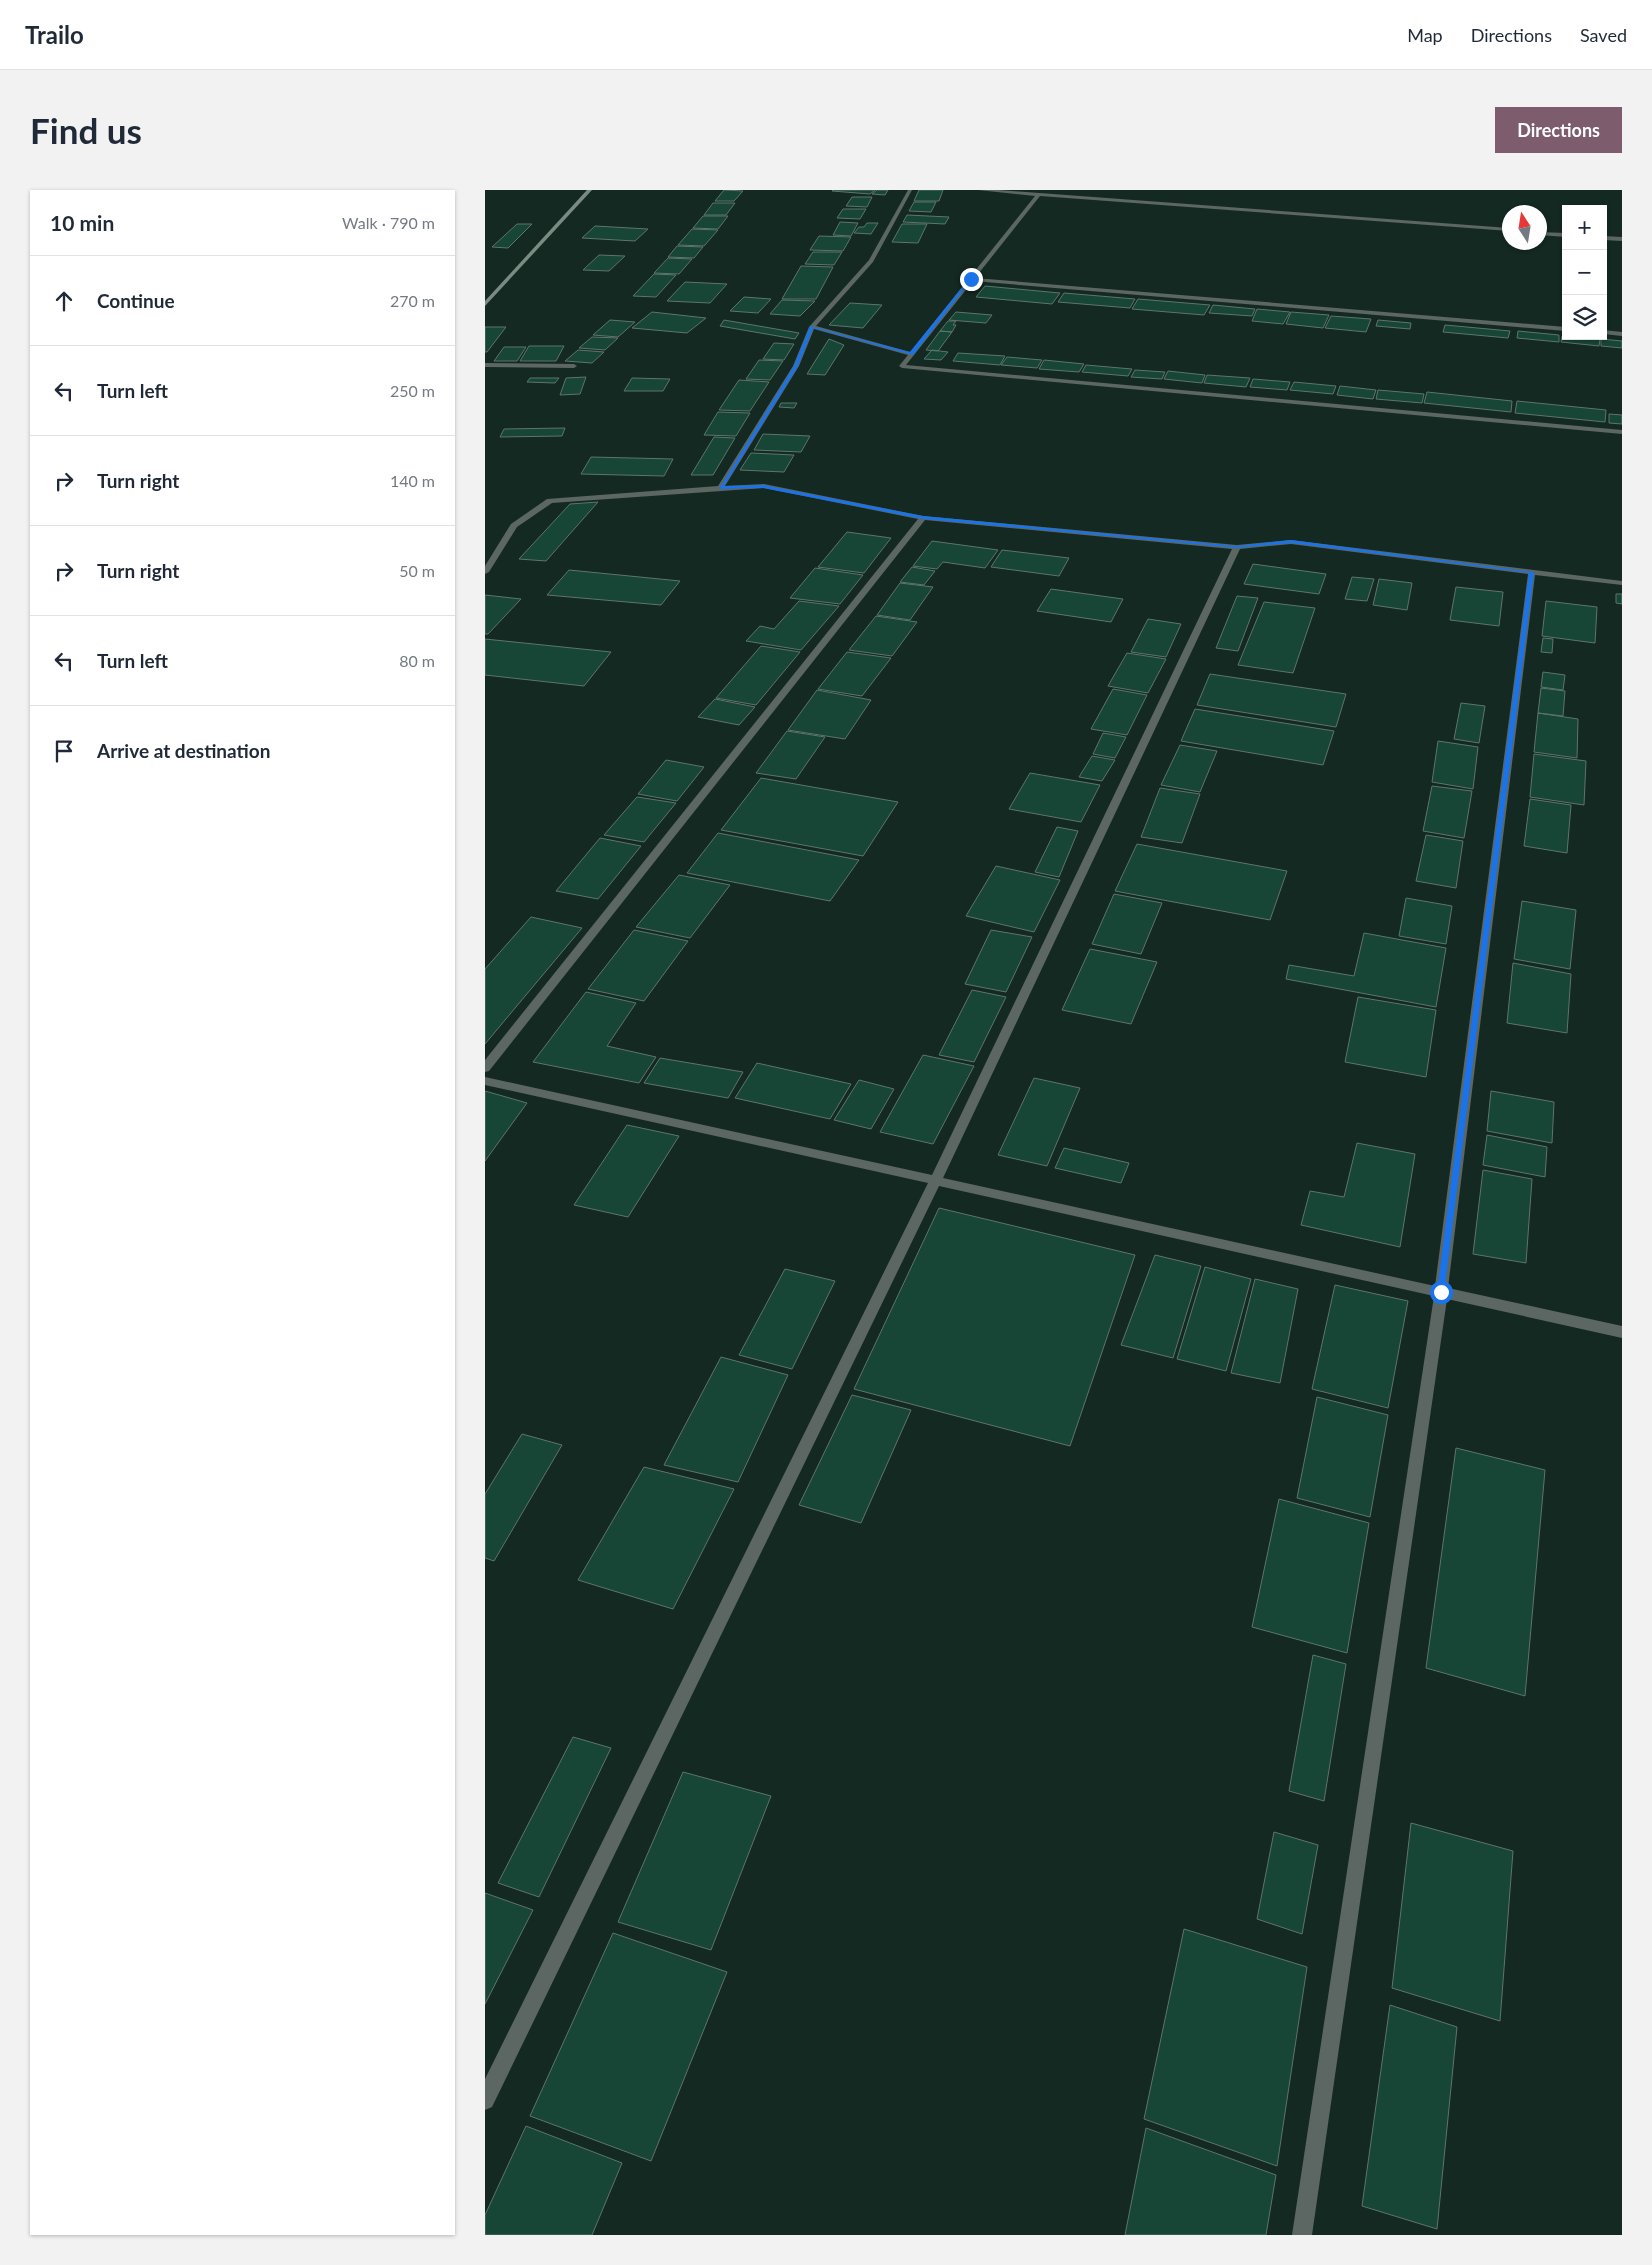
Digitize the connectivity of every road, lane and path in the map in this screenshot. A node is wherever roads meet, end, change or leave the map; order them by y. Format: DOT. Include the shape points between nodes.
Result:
graph roads {
  1 [pos="590,190"];
  2 [pos="910,190"];
  3 [pos="980,190"];
  4 [pos="1039,194"];
  5 [pos="1502,229"];
  6 [pos="1547,234"];
  7 [pos="1562,235"];
  8 [pos="1607,238"];
  9 [pos="1622,239"];
  10 [pos="971,279"];
  11 [pos="485,304"];
  12 [pos="812,327"];
  13 [pos="1562,329"];
  14 [pos="1607,332"];
  15 [pos="1622,334"];
  16 [pos="911,354"];
  17 [pos="485,365"];
  18 [pos="574,366"];
  19 [pos="1622,432"];
  20 [pos="720,488"];
  21 [pos="923,518"];
  22 [pos="1237,547"];
  23 [pos="485,572"];
  24 [pos="1531,572"];
  25 [pos="1622,583"];
  26 [pos="485,1068"];
  27 [pos="485,1081"];
  28 [pos="936,1180"];
  29 [pos="1441,1292"];
  30 [pos="1622,1332"];
  31 [pos="485,2100"];
  32 [pos="1302,2235"];
  1 -- 11 [label="main road"];
  2 -- 12 [label="street" via="871,261"];
  3 -- 4 [label="street"];
  4 -- 5 [label="street"];
  4 -- 10 [label="street"];
  6 -- 7 [label="street"];
  8 -- 9 [label="street"];
  10 -- 13 [label="street"];
  10 -- 16 [label="street"];
  12 -- 16 [label="street"];
  12 -- 20 [label="street" via="796,366"];
  14 -- 15 [label="street"];
  16 -- 19 [label="street" via="902,366"];
  17 -- 18 [label="street"];
  20 -- 21 [label="street" via="763,486"];
  20 -- 23 [label="street" via="549,501 514,526"];
  21 -- 22 [label="street"];
  21 -- 26 [label="street"];
  22 -- 24 [label="street" via="1291,542"];
  22 -- 28 [label="street"];
  24 -- 25 [label="street"];
  24 -- 29 [label="street"];
  27 -- 28 [label="street"];
  28 -- 29 [label="street"];
  28 -- 31 [label="street"];
  29 -- 30 [label="street"];
  29 -- 32 [label="street"];
}
